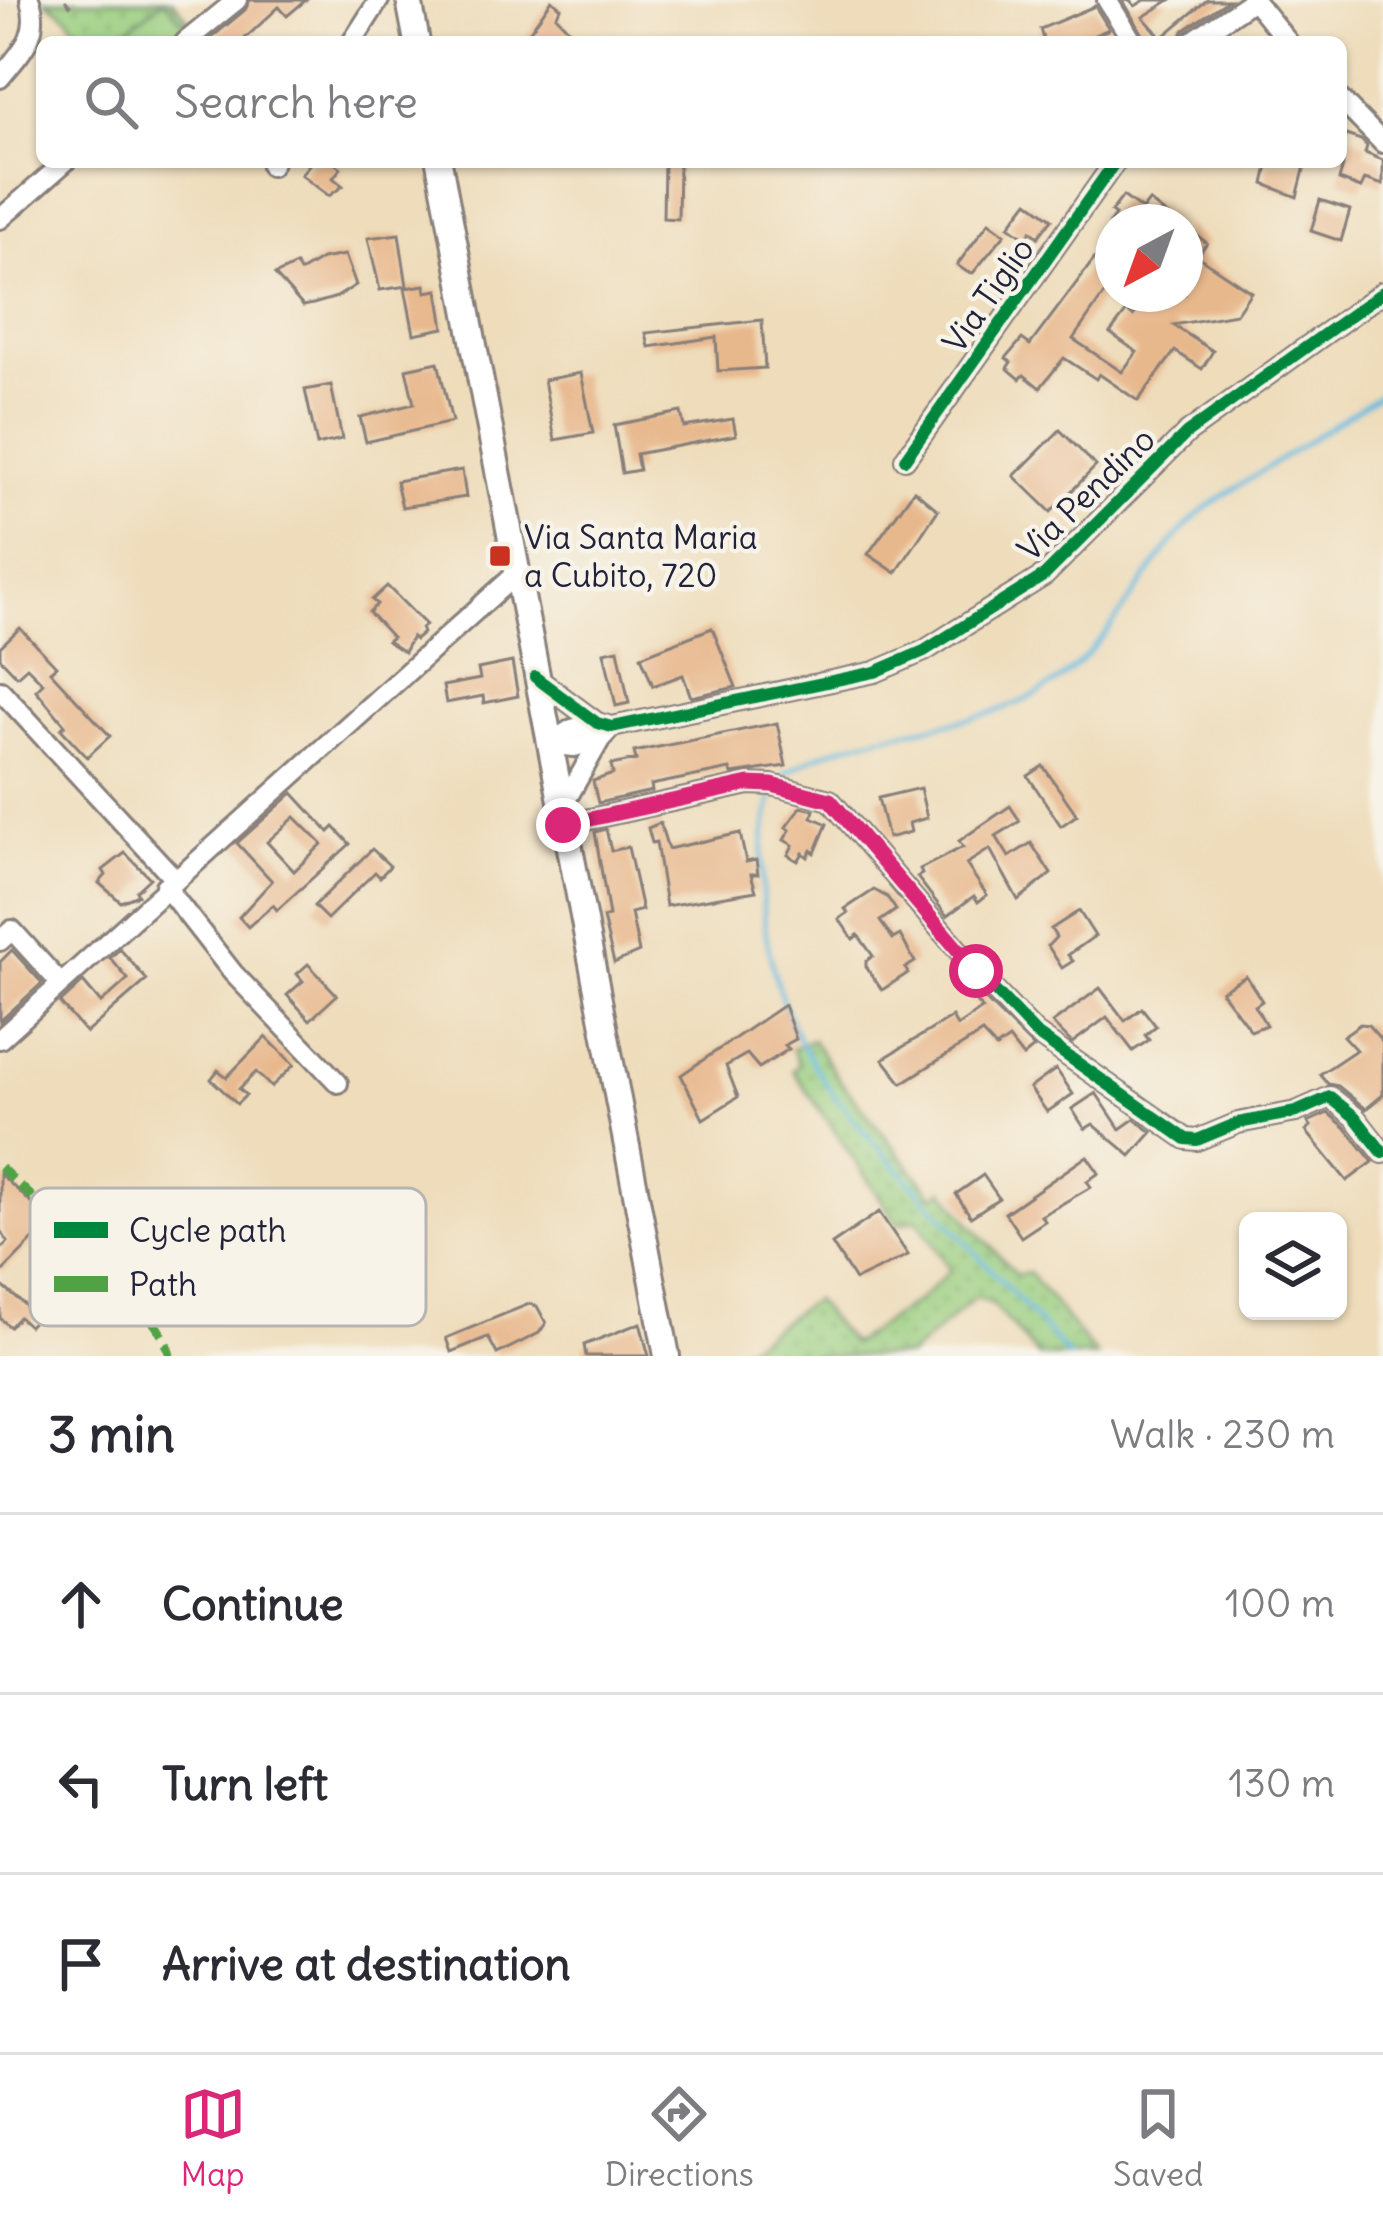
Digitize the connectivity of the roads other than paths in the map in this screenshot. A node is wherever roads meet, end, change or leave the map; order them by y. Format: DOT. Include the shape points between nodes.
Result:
graph roads {
  1 [pos="30,0"];
  2 [pos="237,0"];
  3 [pos="380,0"];
  4 [pos="409,0"];
  5 [pos="1107,0"];
  6 [pos="1254,0"];
  7 [pos="192,36"];
  8 [pos="356,36"];
  9 [pos="416,36"];
  10 [pos="1129,36"];
  11 [pos="1200,36"];
  12 [pos="1283,36"];
  13 [pos="0,78"];
  14 [pos="1347,106"];
  15 [pos="1383,143"];
  16 [pos="58,168"];
  17 [pos="440,168"];
  18 [pos="1111,168"];
  19 [pos="0,219"];
  20 [pos="1383,292"];
  21 [pos="905,459"];
  22 [pos="515,574"];
  23 [pos="535,677"];
  24 [pos="0,690"];
  25 [pos="603,730"];
  26 [pos="548,744"];
  27 [pos="562,817"];
  28 [pos="170,882"];
  29 [pos="0,941"];
  30 [pos="61,983"];
  31 [pos="0,1039"];
  32 [pos="338,1083"];
  33 [pos="1383,1153"];
  34 [pos="667,1356"];
  1 -- 13 [label="street" via="33,34"];
  2 -- 7 [label="street"];
  3 -- 8 [label="street"];
  4 -- 9 [label="main road"];
  5 -- 10 [label="street"];
  6 -- 11 [label="street"];
  6 -- 12 [label="street"];
  14 -- 15 [label="street"];
  16 -- 19 [label="street"];
  17 -- 22 [label="main road"];
  18 -- 21 [label="street, Via Tiglio"];
  20 -- 25 [label="street, Via Pendino" via="1187,433 1045,575 924,651 874,672"];
  22 -- 23 [label="main road"];
  22 -- 28 [label="street"];
  23 -- 25 [label="street"];
  23 -- 26 [label="main road"];
  24 -- 28 [label="street"];
  25 -- 26 [label="street, Via Pendino" via="572,729"];
  25 -- 27 [label="street"];
  26 -- 27 [label="main road"];
  27 -- 33 [label="street" via="749,784 830,800 1035,1033 1186,1139 1330,1097"];
  27 -- 34 [label="main road"];
  28 -- 30 [label="street"];
  28 -- 32 [label="street" via="233,973"];
  29 -- 30 [label="street" via="12,930"];
  30 -- 31 [label="street"];
}
